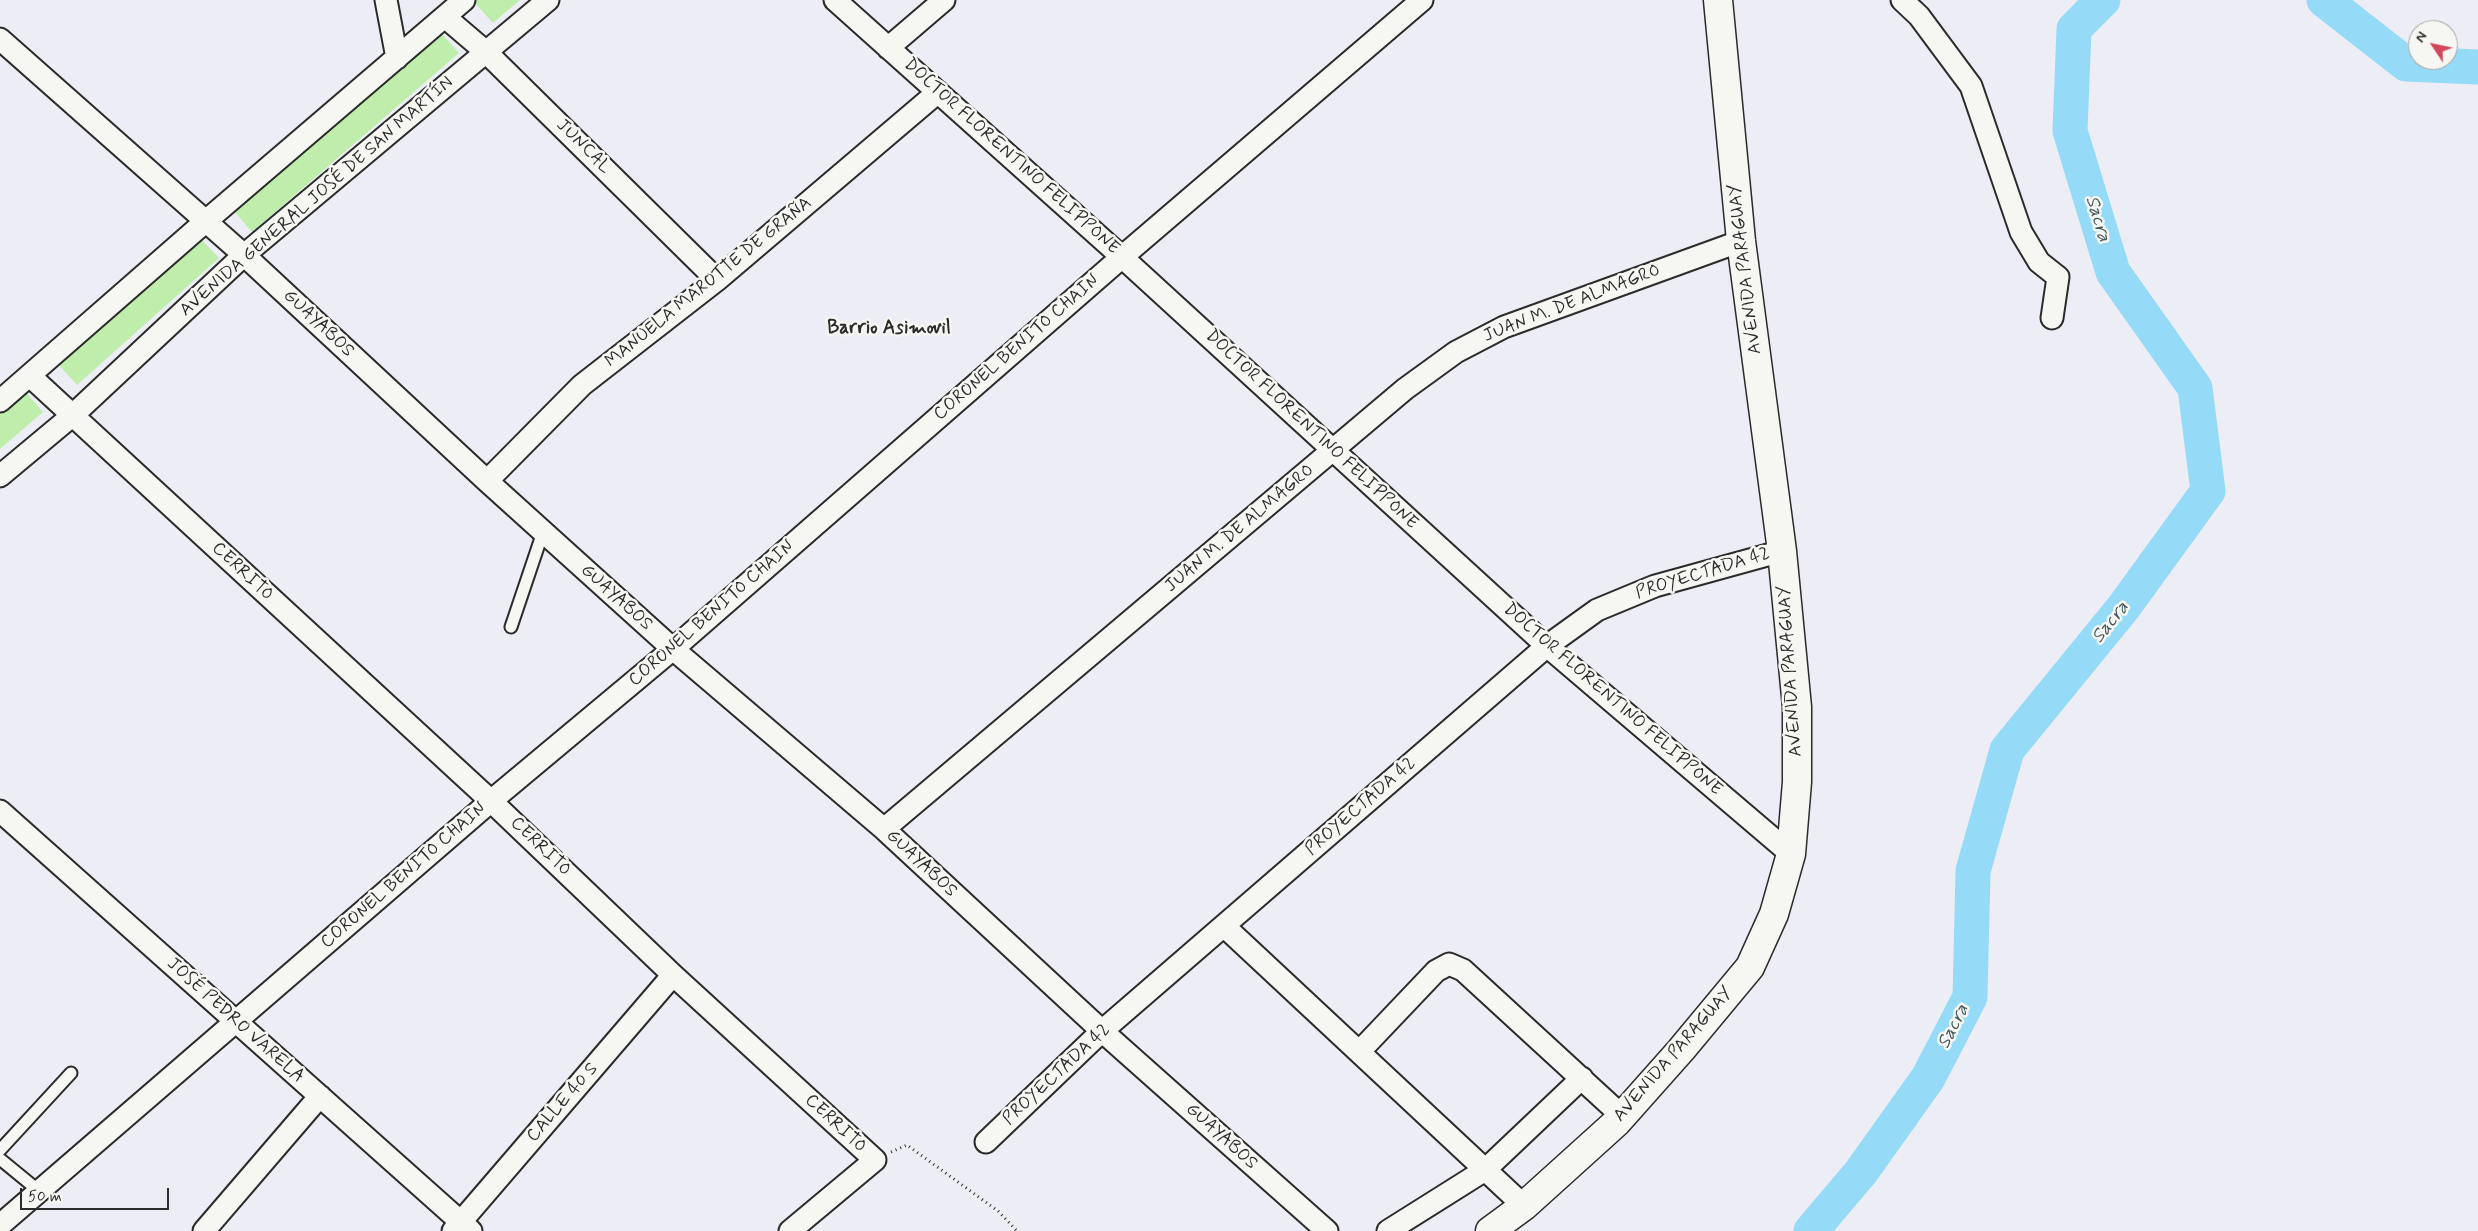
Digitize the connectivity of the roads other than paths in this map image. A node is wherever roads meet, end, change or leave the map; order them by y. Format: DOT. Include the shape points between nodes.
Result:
graph roads {
  1 [pos="386,0"];
  2 [pos="464,0"];
  3 [pos="548,0"];
  4 [pos="835,0"];
  5 [pos="944,0"];
  6 [pos="1422,0"];
  7 [pos="1718,0"];
  8 [pos="1902,0"];
  9 [pos="445,17"];
  10 [pos="0,40"];
  11 [pos="888,48"];
  12 [pos="486,52"];
  13 [pos="397,58"];
  14 [pos="938,92"];
  15 [pos="206,221"];
  16 [pos="1741,241"];
  17 [pos="244,255"];
  18 [pos="1122,257"];
  19 [pos="717,280"];
  20 [pos="2052,318"];
  21 [pos="30,376"];
  22 [pos="0,401"];
  23 [pos="73,416"];
  24 [pos="1334,451"];
  25 [pos="0,476"];
  26 [pos="487,481"];
  27 [pos="543,532"];
  28 [pos="1782,551"];
  29 [pos="510,627"];
  30 [pos="1547,646"];
  31 [pos="673,649"];
  32 [pos="492,801"];
  33 [pos="0,810"];
  34 [pos="884,829"];
  35 [pos="1791,854"];
  36 [pos="1224,926"];
  37 [pos="673,975"];
  38 [pos="235,1021"];
  39 [pos="1102,1031"];
  40 [pos="1359,1052"];
  41 [pos="71,1073"];
  42 [pos="1582,1078"];
  43 [pos="320,1096"];
  44 [pos="1622,1116"];
  45 [pos="986,1142"];
  46 [pos="0,1150"];
  47 [pos="0,1159"];
  48 [pos="1486,1170"];
  49 [pos="40,1191"];
  50 [pos="1524,1206"];
  51 [pos="0,1225"];
  52 [pos="462,1228"];
  53 [pos="204,1231"];
  54 [pos="790,1231"];
  55 [pos="1327,1231"];
  56 [pos="1388,1231"];
  57 [pos="1490,1231"];
  1 -- 13 [label="street"];
  2 -- 9 [label="street"];
  3 -- 12 [label="street, AVENIDA GENERAL JOSÉ DE SAN MARTÍN"];
  4 -- 11 [label="street, DOCTOR FLORENTINO FELIPPONE"];
  5 -- 11 [label="street"];
  6 -- 18 [label="street, CORONEL BENITO CHAIN"];
  7 -- 16 [label="street, AVENIDA PARAGUAY"];
  8 -- 20 [label="street" via="1919,16 1971,86 2021,232 2039,262 2058,276"];
  9 -- 12 [label="street, JUNCAL"];
  9 -- 13 [label="street"];
  10 -- 15 [label="street, GUAYABOS"];
  11 -- 14 [label="street, DOCTOR FLORENTINO FELIPPONE"];
  12 -- 17 [label="street, AVENIDA GENERAL JOSÉ DE SAN MARTÍN"];
  12 -- 19 [label="street, JUNCAL"];
  13 -- 15 [label="street"];
  14 -- 18 [label="street, DOCTOR FLORENTINO FELIPPONE"];
  14 -- 19 [label="street, MANUELA MAROTTE DE GRAÑA"];
  15 -- 17 [label="street, GUAYABOS"];
  15 -- 21 [label="street"];
  16 -- 24 [label="street, JUAN M. DE ALMAGRO" via="1504,327 1456,352 1405,389"];
  16 -- 28 [label="street, AVENIDA PARAGUAY"];
  17 -- 23 [label="street, AVENIDA GENERAL JOSÉ DE SAN MARTÍN"];
  17 -- 26 [label="street, GUAYABOS"];
  18 -- 24 [label="street, DOCTOR FLORENTINO FELIPPONE"];
  18 -- 31 [label="street, CORONEL BENITO CHAIN"];
  19 -- 26 [label="street, MANUELA MAROTTE DE GRAÑA" via="582,385"];
  21 -- 22 [label="street"];
  21 -- 23 [label="street, CERRITO"];
  23 -- 25 [label="street, AVENIDA GENERAL JOSÉ DE SAN MARTÍN"];
  23 -- 32 [label="street, CERRITO"];
  24 -- 30 [label="street, DOCTOR FLORENTINO FELIPPONE"];
  24 -- 34 [label="street, JUAN M. DE ALMAGRO"];
  26 -- 27 [label="street, GUAYABOS"];
  27 -- 29 [label="lane"];
  27 -- 31 [label="street, GUAYABOS"];
  28 -- 30 [label="street, PROYECTADA 42" via="1654,586 1597,610"];
  28 -- 35 [label="street, AVENIDA PARAGUAY" via="1797,708 1797,782"];
  30 -- 35 [label="street, DOCTOR FLORENTINO FELIPPONE"];
  30 -- 36 [label="street, PROYECTADA 42"];
  31 -- 32 [label="street, CORONEL BENITO CHAIN"];
  31 -- 34 [label="street, GUAYABOS"];
  32 -- 37 [label="street, CERRITO"];
  32 -- 38 [label="street, CORONEL BENITO CHAIN"];
  33 -- 38 [label="street, JOSÉ PEDRO VARELA"];
  34 -- 39 [label="street, GUAYABOS"];
  35 -- 44 [label="street, AVENIDA PARAGUAY" via="1774,914 1750,967"];
  36 -- 39 [label="street, PROYECTADA 42"];
  36 -- 40 [label="street"];
  37 -- 52 [label="street, CALLE 40 S"];
  37 -- 54 [label="street, CERRITO" via="875,1160"];
  38 -- 43 [label="street, JOSÉ PEDRO VARELA"];
  38 -- 49 [label="street, CORONEL BENITO CHAIN"];
  39 -- 45 [label="street, PROYECTADA 42"];
  39 -- 55 [label="street, GUAYABOS"];
  40 -- 42 [label="street" via="1436,971 1449,964 1463,970"];
  40 -- 48 [label="street"];
  41 -- 46 [label="lane"];
  42 -- 44 [label="street"];
  42 -- 48 [label="street"];
  43 -- 52 [label="street, JOSÉ PEDRO VARELA"];
  43 -- 53 [label="street"];
  44 -- 50 [label="street, AVENIDA PARAGUAY"];
  47 -- 49 [label="lane"];
  48 -- 50 [label="street"];
  48 -- 56 [label="street"];
  49 -- 51 [label="street, CORONEL BENITO CHAIN"];
  50 -- 57 [label="street, AVENIDA PARAGUAY"];
}
